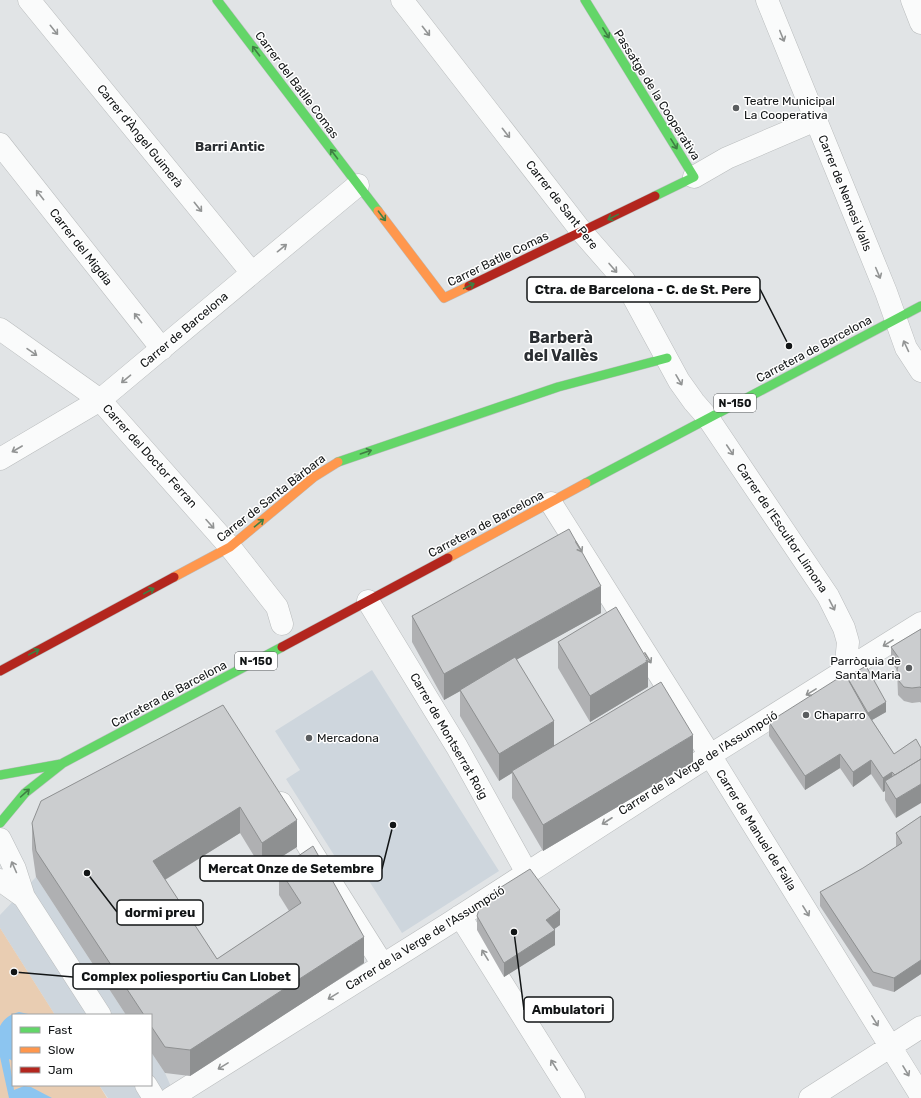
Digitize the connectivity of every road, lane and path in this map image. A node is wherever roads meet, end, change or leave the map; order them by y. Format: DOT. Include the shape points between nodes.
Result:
graph roads {
  1 [pos="29,0"];
  2 [pos="217,0"];
  3 [pos="402,0"];
  4 [pos="585,0"];
  5 [pos="768,0"];
  6 [pos="912,0"];
  7 [pos="921,23"];
  8 [pos="815,119"];
  9 [pos="0,144"];
  10 [pos="694,177"];
  11 [pos="358,185"];
  12 [pos="582,232"];
  13 [pos="252,272"];
  14 [pos="921,306"];
  15 [pos="896,319"];
  16 [pos="0,330"];
  17 [pos="162,349"];
  18 [pos="667,358"];
  19 [pos="921,371"];
  20 [pos="100,400"];
  21 [pos="708,418"];
  22 [pos="0,459"];
  23 [pos="551,503"];
  24 [pos="230,547"];
  25 [pos="368,601"];
  26 [pos="279,616"];
  27 [pos="921,623"];
  28 [pos="0,671"];
  29 [pos="841,673"];
  30 [pos="710,755"];
  31 [pos="62,763"];
  32 [pos="0,775"];
  33 [pos="270,786"];
  34 [pos="0,814"];
  35 [pos="0,823"];
  36 [pos="0,839"];
  37 [pos="527,873"];
  38 [pos="0,880"];
  39 [pos="24,897"];
  40 [pos="460,916"];
  41 [pos="383,964"];
  42 [pos="99,1014"];
  43 [pos="921,1027"];
  44 [pos="891,1047"];
  45 [pos="147,1086"];
  46 [pos="921,1096"];
  47 [pos="154,1098"];
  48 [pos="171,1098"];
  49 [pos="574,1098"];
  50 [pos="810,1098"];
  1 -- 13 [label="street, Carrer d'Àngel Guimerà, one-way"];
  11 -- 2 [label="street, Carrer del Batlle Comas, one-way"];
  3 -- 12 [label="street, Carrer de Sant Pere, one-way"];
  4 -- 10 [label="street, Passatge de la Cooperativa, one-way"];
  5 -- 8 [label="street, Carrer de Nemesi Valls, one-way"];
  6 -- 7 [label="street"];
  8 -- 10 [label="street" via="727,158"];
  8 -- 15 [label="street, Carrer de Nemesi Valls, one-way"];
  17 -- 9 [label="street, Carrer del Migdia, one-way"];
  10 -- 12 [label="street, Passatge de la Cooperativa, one-way"];
  11 -- 12 [label="street, Carrer Batlle Comas, one-way" via="444,298"];
  13 -- 11 [label="street, Carrer de Barcelona, one-way"];
  12 -- 18 [label="street, Carrer de Sant Pere, one-way" via="624,280"];
  13 -- 17 [label="street, Carrer de Barcelona"];
  14 -- 15 [label="street, Carretera de Barcelona / N-150"];
  19 -- 15 [label="street, Carrer de Nemesi Valls, one-way" via="906,348"];
  15 -- 21 [label="street, Carretera de Barcelona / N-150"];
  16 -- 20 [label="street, Carrer del Doctor Ferran, one-way"];
  17 -- 20 [label="street, Carrer de Barcelona, one-way"];
  18 -- 21 [label="street, Carrer de Sant Pere, one-way" via="689,396"];
  24 -- 18 [label="street, Carrer de Santa Bàrbara, one-way" via="314,477 339,461 558,387"];
  20 -- 22 [label="street, Carrer de Barcelona, one-way"];
  20 -- 24 [label="street, Carrer del Doctor Ferran, one-way"];
  21 -- 23 [label="street, Carretera de Barcelona / N-150"];
  21 -- 29 [label="street, Carrer de l'Escultor Llimona, one-way" via="828,596 848,642 846,663"];
  23 -- 25 [label="street, Carretera de Barcelona / N-150"];
  23 -- 30 [label="street, Carrer de Manuel de Falla, one-way"];
  24 -- 26 [label="street, Carrer del Doctor Ferran"];
  28 -- 24 [label="street, Carrer de Santa Bàrbara, one-way"];
  25 -- 31 [label="street, Carretera de Barcelona / N-150"];
  25 -- 37 [label="street, Carrer de Montserrat Roig" via="457,747"];
  27 -- 29 [label="street, Carrer de la Verge de l'Assumpció, one-way"];
  29 -- 30 [label="street, Carrer de la Verge de l'Assumpció, one-way"];
  30 -- 37 [label="street, Carrer de la Verge de l'Assumpció, one-way"];
  30 -- 44 [label="street, Carrer de Manuel de Falla, one-way"];
  31 -- 32 [label="street, N-150"];
  35 -- 31 [label="street, N-150, one-way" via="25,793"];
  33 -- 41 [label="street"];
  34 -- 35 [label="street, N-150"];
  39 -- 36 [label="street, one-way" via="15,869"];
  37 -- 40 [label="street, Carrer de la Verge de l'Assumpció"];
  38 -- 39 [label="street"];
  39 -- 42 [label="street"];
  40 -- 41 [label="street, Carrer de la Verge de l'Assumpció"];
  49 -- 40 [label="street, one-way"];
  41 -- 48 [label="street, Carrer de la Verge de l'Assumpció, one-way"];
  43 -- 44 [label="street"];
  44 -- 46 [label="street, Carrer de Manuel de Falla, one-way"];
  44 -- 50 [label="street"];
  45 -- 47 [label="street"];
}
